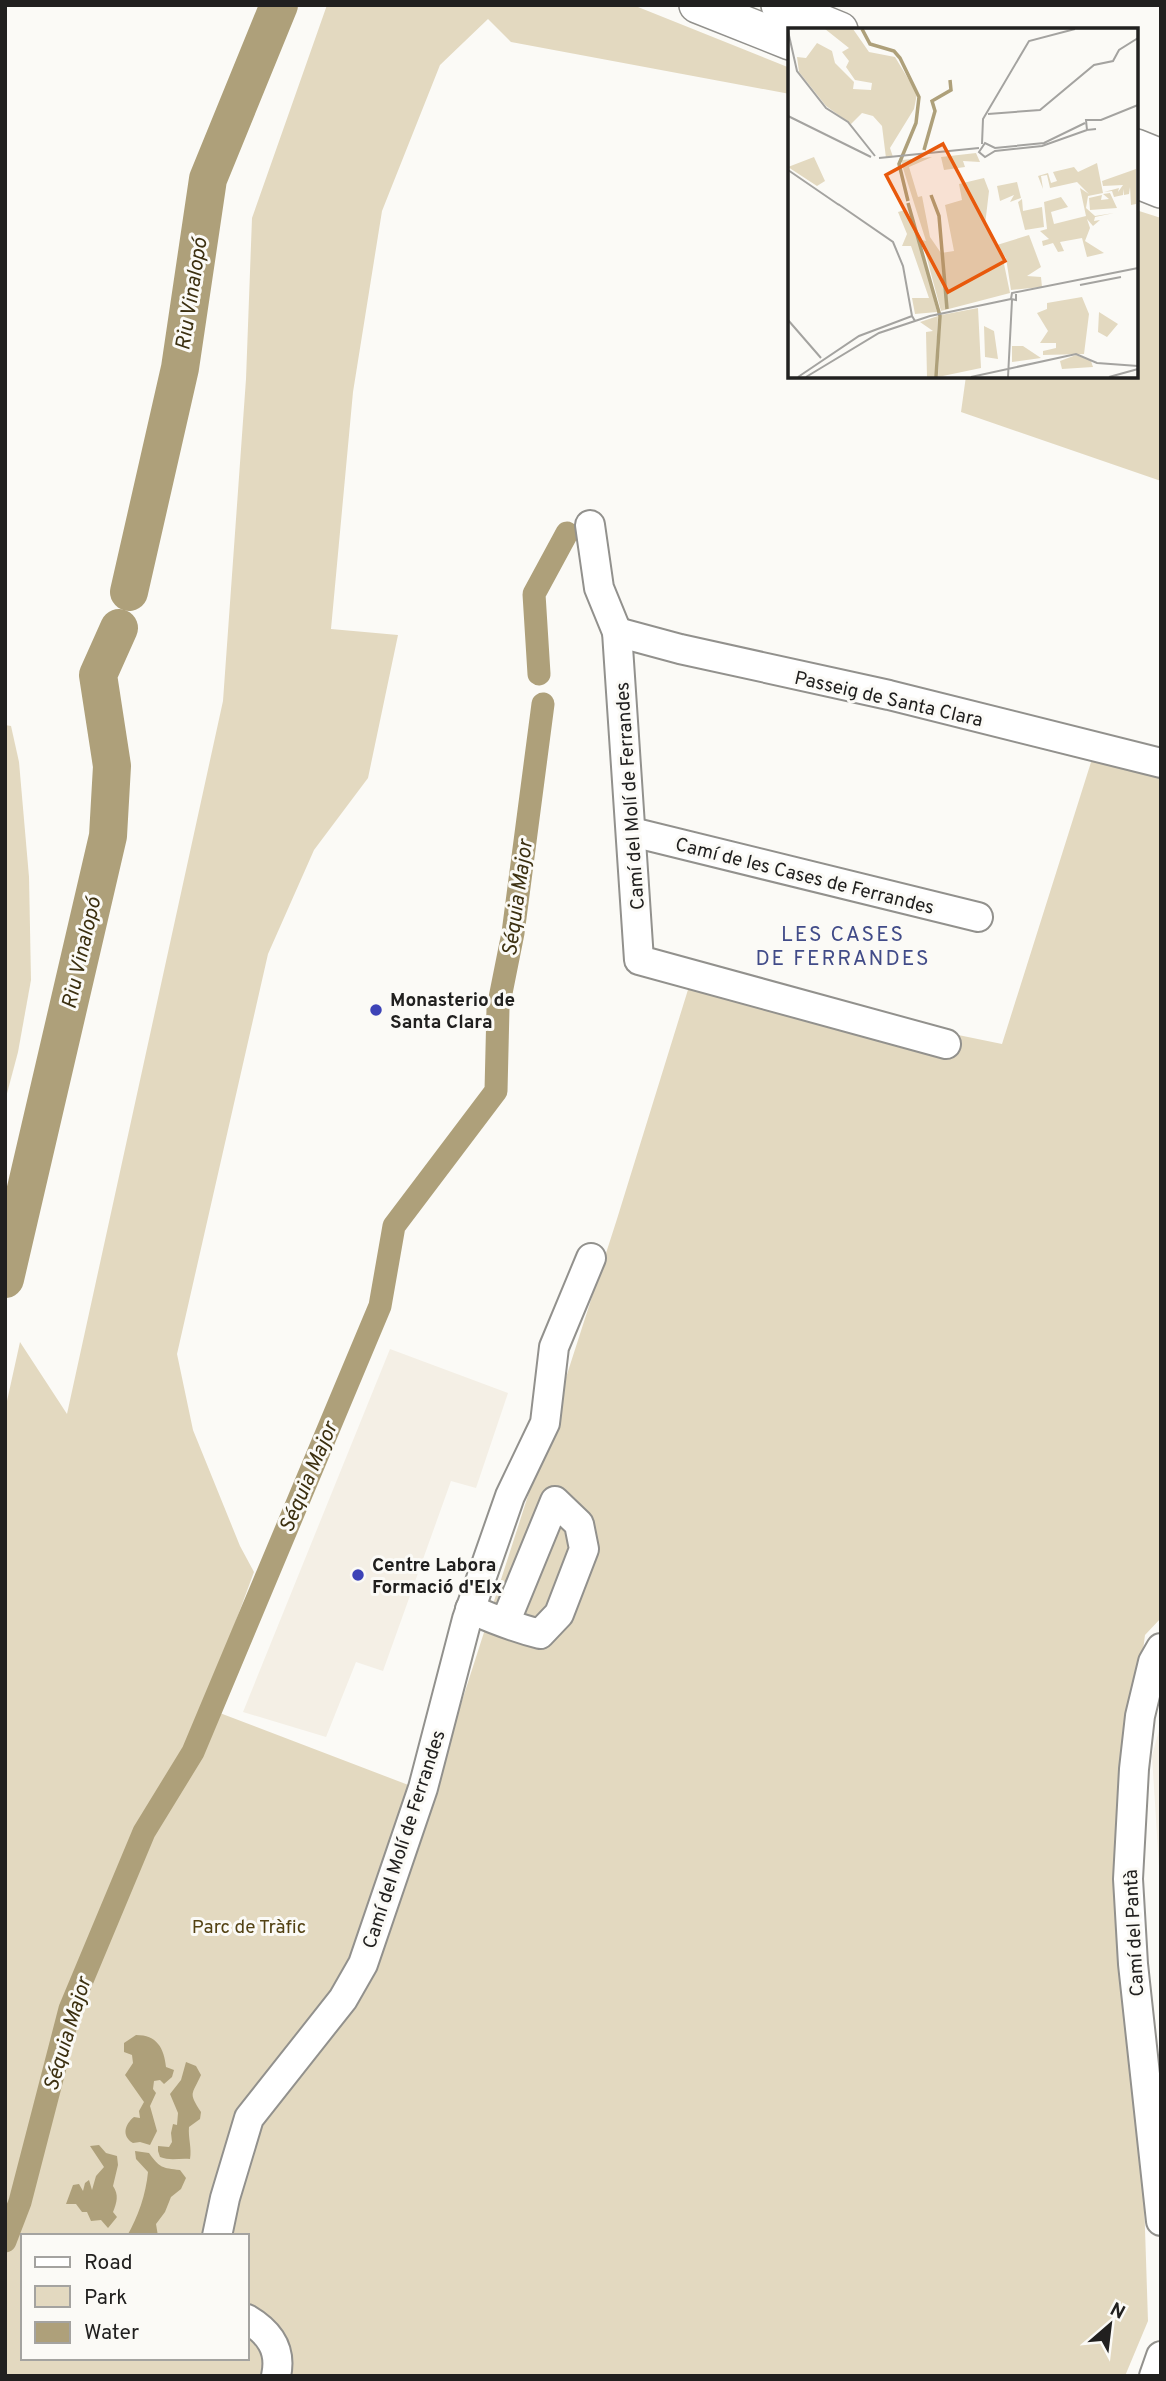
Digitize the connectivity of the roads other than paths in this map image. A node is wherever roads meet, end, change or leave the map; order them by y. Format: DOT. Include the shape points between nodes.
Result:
graph roads {
  1 [pos="697,5"];
  2 [pos="779,5"];
  3 [pos="835,28"];
  4 [pos="788,41"];
  5 [pos="1138,148"];
  6 [pos="1161,157"];
  7 [pos="1138,181"];
  8 [pos="1161,190"];
  9 [pos="590,525"];
  10 [pos="617,632"];
  11 [pos="1161,763"];
  12 [pos="632,832"];
  13 [pos="978,917"];
  14 [pos="946,1044"];
  15 [pos="591,1258"];
  16 [pos="470,1609"];
  17 [pos="505,1623"];
  18 [pos="1161,1648"];
  19 [pos="1161,2221"];
  20 [pos="217,2234"];
  21 [pos="248,2320"];
  22 [pos="1161,2356"];
  23 [pos="276,2376"];
  24 [pos="1154,2376"];
  1 -- 4 [label="main road"];
  2 -- 3 [label="main road"];
  5 -- 6 [label="main road"];
  7 -- 8 [label="main road"];
  9 -- 10 [label="street, Camí del Molí de Ferrandes" via="599,588"];
  10 -- 11 [label="street, Passeig de Santa Clara"];
  10 -- 12 [label="street, Camí del Molí de Ferrandes"];
  12 -- 13 [label="street, Camí de les Cases de Ferrandes"];
  12 -- 14 [label="street, Camí del Molí de Ferrandes" via="639,960"];
  15 -- 16 [label="street, Camí del Molí de Ferrandes" via="554,1347 545,1423 510,1496"];
  16 -- 17 [label="street"];
  16 -- 20 [label="street, Camí del Molí de Ferrandes" via="424,1788 363,1964 343,1999 249,2118"];
  18 -- 19 [label="street, Camí del Pantà" via="1153,1662 1140,1716 1128,1879"];
  21 -- 23 [label="street" via="273,2341 279,2364"];
  22 -- 24 [label="street"];
}
